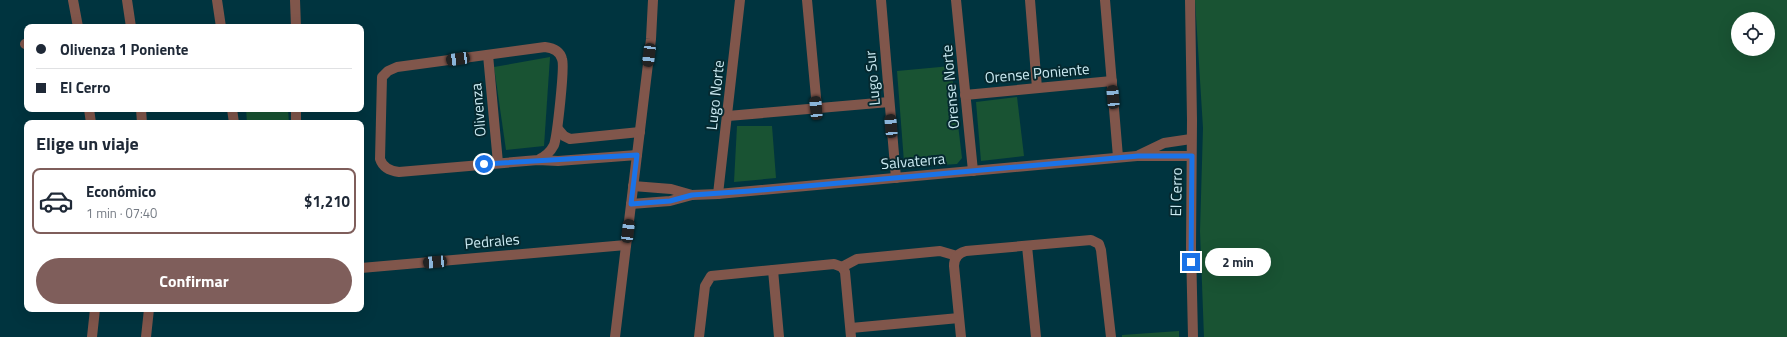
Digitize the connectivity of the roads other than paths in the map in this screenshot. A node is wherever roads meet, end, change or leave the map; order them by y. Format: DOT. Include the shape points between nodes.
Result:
graph roads {
  1 [pos="74,0"];
  2 [pos="127,0"];
  3 [pos="216,0"];
  4 [pos="296,0"];
  5 [pos="653,0"];
  6 [pos="740,0"];
  7 [pos="807,0"];
  8 [pos="881,0"];
  9 [pos="956,0"];
  10 [pos="1030,0"];
  11 [pos="1105,0"];
  12 [pos="1190,0"];
  13 [pos="78,24"];
  14 [pos="131,24"];
  15 [pos="220,24"];
  16 [pos="296,24"];
  17 [pos="488,55"];
  18 [pos="1112,81"];
  19 [pos="1037,88"];
  20 [pos="965,95"];
  21 [pos="889,102"];
  22 [pos="816,108"];
  23 [pos="728,116"];
  24 [pos="558,129"];
  25 [pos="640,132"];
  26 [pos="1192,139"];
  27 [pos="637,155"];
  28 [pos="1138,156"];
  29 [pos="1192,156"];
  30 [pos="1118,157"];
  31 [pos="538,160"];
  32 [pos="498,163"];
  33 [pos="973,171"];
  34 [pos="896,178"];
  35 [pos="633,186"];
  36 [pos="718,194"];
  37 [pos="692,195"];
  38 [pos="631,204"];
  39 [pos="626,245"];
  40 [pos="1027,246"];
  41 [pos="957,256"];
  42 [pos="842,267"];
  43 [pos="364,268"];
  44 [pos="773,270"];
  45 [pos="95,312"];
  46 [pos="149,312"];
  47 [pos="959,318"];
  48 [pos="851,333"];
  49 [pos="92,337"];
  50 [pos="146,337"];
  51 [pos="615,337"];
  52 [pos="699,337"];
  53 [pos="779,337"];
  54 [pos="961,337"];
  55 [pos="1036,337"];
  56 [pos="1111,337"];
  57 [pos="1193,337"];
  1 -- 13 [label="street"];
  2 -- 14 [label="street"];
  3 -- 15 [label="street"];
  4 -- 16 [label="street"];
  5 -- 25 [label="street"];
  6 -- 23 [label="street, Lugo Norte"];
  7 -- 22 [label="street"];
  8 -- 21 [label="street, Lugo Sur"];
  9 -- 20 [label="street, Orense Norte"];
  10 -- 19 [label="street"];
  11 -- 18 [label="street"];
  12 -- 26 [label="street, El Cerro"];
  17 -- 24 [label="street" via="545,47 558,51 564,65"];
  17 -- 32 [label="street, Olivenza"];
  17 -- 32 [label="street" via="390,69 381,83 380,159 387,169 399,172"];
  18 -- 19 [label="street, Orense Poniente"];
  18 -- 30 [label="street"];
  19 -- 20 [label="street, Orense Poniente"];
  20 -- 33 [label="street, Orense Norte"];
  21 -- 22 [label="street"];
  21 -- 34 [label="street, Lugo Sur"];
  22 -- 23 [label="street"];
  23 -- 36 [label="street, Lugo Norte"];
  24 -- 25 [label="street" via="570,139"];
  24 -- 31 [label="street" via="551,150"];
  25 -- 27 [label="street"];
  26 -- 28 [label="street, Salvaterra" via="1164,143"];
  26 -- 29 [label="street, El Cerro"];
  27 -- 31 [label="street" via="558,161"];
  27 -- 35 [label="street"];
  28 -- 29 [label="street, Salvaterra"];
  28 -- 30 [label="street, Salvaterra"];
  29 -- 57 [label="street, El Cerro"];
  30 -- 33 [label="street, Salvaterra"];
  31 -- 32 [label="street"];
  33 -- 34 [label="street, Salvaterra"];
  34 -- 36 [label="street, Salvaterra"];
  35 -- 37 [label="street, Salvaterra" via="671,189"];
  35 -- 38 [label="street"];
  36 -- 37 [label="street, Salvaterra"];
  37 -- 38 [label="street, Salvaterra" via="670,201"];
  38 -- 39 [label="street"];
  39 -- 43 [label="street, Pedrales"];
  39 -- 51 [label="street"];
  40 -- 41 [label="street" via="966,251"];
  40 -- 55 [label="street"];
  40 -- 56 [label="street" via="1091,240 1096,242 1101,250"];
  41 -- 42 [label="street" via="940,251 857,259"];
  41 -- 47 [label="street" via="954,266"];
  42 -- 44 [label="street" via="834,264"];
  42 -- 48 [label="street" via="846,272"];
  44 -- 52 [label="street" via="715,275 709,278 705,286"];
  44 -- 53 [label="street"];
  45 -- 49 [label="street"];
  46 -- 50 [label="street"];
  47 -- 48 [label="street"];
  47 -- 54 [label="street"];
}
